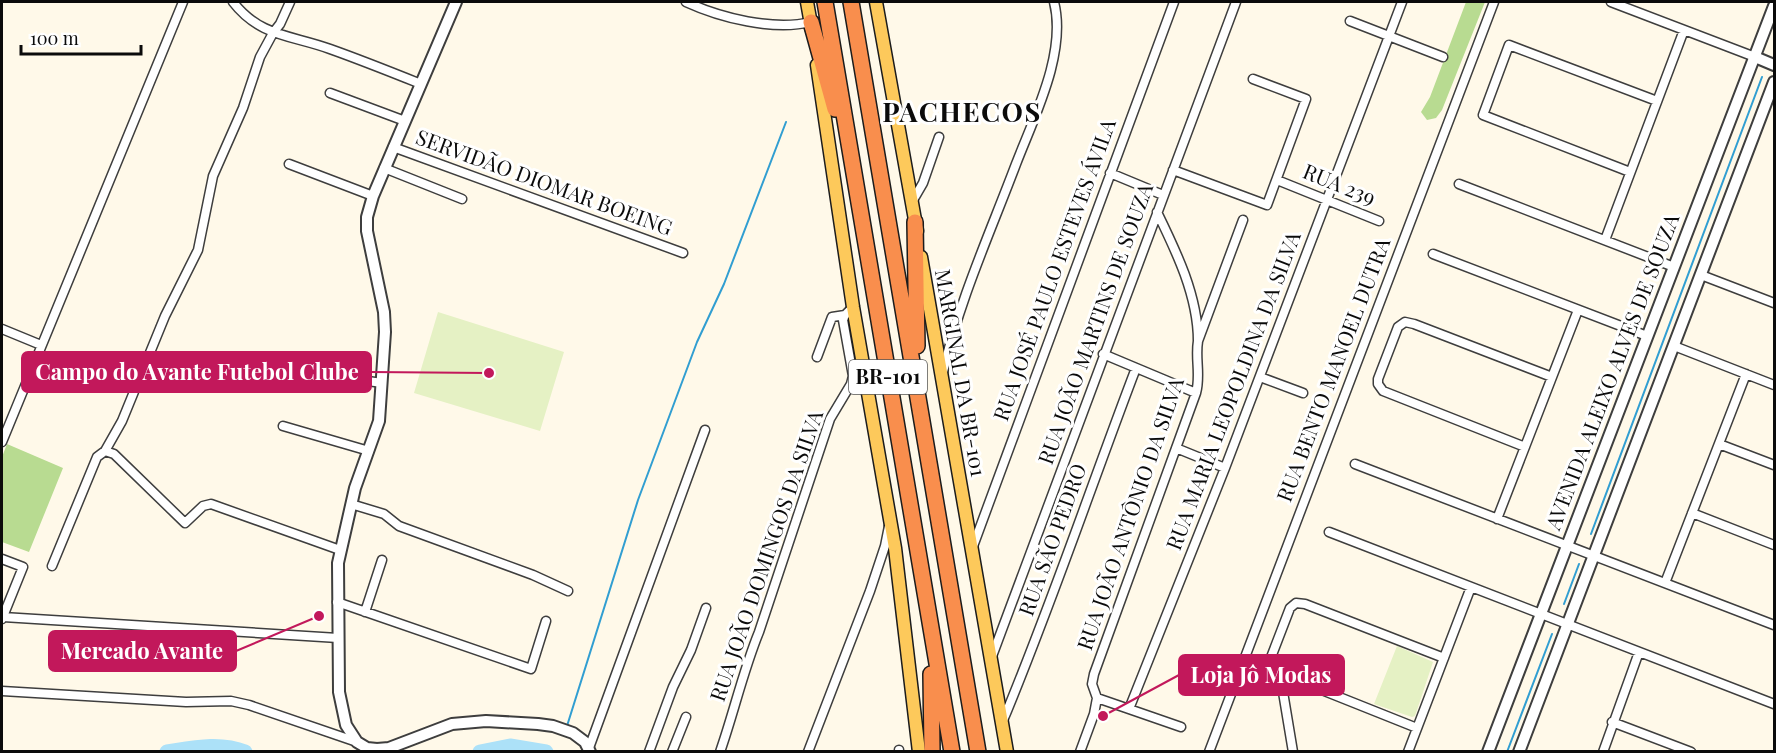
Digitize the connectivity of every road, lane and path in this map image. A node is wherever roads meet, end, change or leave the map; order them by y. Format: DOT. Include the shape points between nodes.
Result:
graph roads {
  1 [pos="183,2"];
  2 [pos="233,2"];
  3 [pos="290,2"];
  4 [pos="456,2"];
  5 [pos="686,2"];
  6 [pos="807,2"];
  7 [pos="825,2"];
  8 [pos="851,2"];
  9 [pos="876,2"];
  10 [pos="1054,2"];
  11 [pos="1174,2"];
  12 [pos="1236,2"];
  13 [pos="1402,2"];
  14 [pos="1494,2"];
  15 [pos="1611,2"];
  16 [pos="1774,6"];
  17 [pos="1350,21"];
  18 [pos="811,22"];
  19 [pos="1684,30"];
  20 [pos="273,33"];
  21 [pos="1389,36"];
  22 [pos="1443,57"];
  23 [pos="1755,57"];
  24 [pos="1774,65"];
  25 [pos="1252,79"];
  26 [pos="1774,82"];
  27 [pos="421,84"];
  28 [pos="330,93"];
  29 [pos="1657,101"];
  30 [pos="405,121"];
  31 [pos="939,137"];
  32 [pos="393,147"];
  33 [pos="289,164"];
  34 [pos="384,168"];
  35 [pos="1173,170"];
  36 [pos="1630,172"];
  37 [pos="1110,173"];
  38 [pos="1281,181"];
  39 [pos="1459,184"];
  40 [pos="857,191"];
  41 [pos="1163,195"];
  42 [pos="373,196"];
  43 [pos="462,199"];
  44 [pos="1327,200"];
  45 [pos="912,202"];
  46 [pos="1157,212"];
  47 [pos="1243,220"];
  48 [pos="1378,221"];
  49 [pos="915,222"];
  50 [pos="1605,240"];
  51 [pos="683,253"];
  52 [pos="1433,254"];
  53 [pos="1674,267"];
  54 [pos="1701,275"];
  55 [pos="1774,302"];
  56 [pos="1578,310"];
  57 [pos="849,311"];
  58 [pos="2,329"];
  59 [pos="1647,336"];
  60 [pos="1198,341"];
  61 [pos="41,345"];
  62 [pos="1674,346"];
  63 [pos="1103,354"];
  64 [pos="817,357"];
  65 [pos="1136,368"];
  66 [pos="1746,374"];
  67 [pos="265,375"];
  68 [pos="1260,377"];
  69 [pos="1552,377"];
  70 [pos="941,382"];
  71 [pos="382,383"];
  72 [pos="1774,385"];
  73 [pos="1196,393"];
  74 [pos="1303,393"];
  75 [pos="918,394"];
  76 [pos="6,420"];
  77 [pos="283,426"];
  78 [pos="705,429"];
  79 [pos="2,442"];
  80 [pos="1719,444"];
  81 [pos="1525,447"];
  82 [pos="1176,448"];
  83 [pos="105,451"];
  84 [pos="369,451"];
  85 [pos="1355,464"];
  86 [pos="1774,465"];
  87 [pos="1225,468"];
  88 [pos="351,504"];
  89 [pos="1692,513"];
  90 [pos="890,517"];
  91 [pos="1497,519"];
  92 [pos="1329,532"];
  93 [pos="1567,545"];
  94 [pos="1774,545"];
  95 [pos="340,550"];
  96 [pos="971,552"];
  97 [pos="1594,556"];
  98 [pos="2,559"];
  99 [pos="382,560"];
  100 [pos="52,566"];
  101 [pos="1665,583"];
  102 [pos="1471,587"];
  103 [pos="568,591"];
  104 [pos="337,602"];
  105 [pos="706,608"];
  106 [pos="364,612"];
  107 [pos="1541,614"];
  108 [pos="2,618"];
  109 [pos="546,621"];
  110 [pos="1568,624"];
  111 [pos="1774,625"];
  112 [pos="930,626"];
  113 [pos="338,638"];
  114 [pos="1639,652"];
  115 [pos="1444,658"];
  116 [pos="991,661"];
  117 [pos="1280,674"];
  118 [pos="2,691"];
  119 [pos="1097,698"];
  120 [pos="1774,704"];
  121 [pos="1129,709"];
  122 [pos="686,717"];
  123 [pos="1612,722"];
  124 [pos="1002,723"];
  125 [pos="1181,727"];
  126 [pos="1417,728"];
  127 [pos="357,742"];
  128 [pos="589,750"];
  129 [pos="649,752"];
  130 [pos="672,752"];
  131 [pos="720,752"];
  132 [pos="808,752"];
  133 [pos="919,752"];
  134 [pos="932,752"];
  135 [pos="952,752"];
  136 [pos="978,752"];
  137 [pos="1007,752"];
  138 [pos="1080,752"];
  139 [pos="1209,752"];
  140 [pos="1293,752"];
  141 [pos="1408,752"];
  142 [pos="1488,752"];
  143 [pos="1519,752"];
  144 [pos="1603,752"];
  145 [pos="1691,752"];
  1 -- 61 [label="street"];
  2 -- 20 [label="street" via="243,14"];
  3 -- 20 [label="street"];
  4 -- 27 [label="street"];
  5 -- 18 [label="street" via="773,26"];
  6 -- 18 [label="main road"];
  7 -- 40 [label="highway, BR-101"];
  8 -- 75 [label="highway, BR-101"];
  9 -- 45 [label="main road, MARGINAL DA BR-101"];
  10 -- 70 [label="street" via="1057,25 1052,62 954,328"];
  11 -- 37 [label="street, RUA JOSÉ PAULO ESTEVES ÁVILA"];
  12 -- 35 [label="street, RUA JOÃO MARTINS DE SOUZA"];
  13 -- 21 [label="street, RUA MARIA LEOPOLDINA DA SILVA"];
  14 -- 139 [label="street, RUA BENTO MANOEL DUTRA"];
  15 -- 19 [label="street"];
  16 -- 23 [label="street, AVENIDA ALEIXO ALVES DE SOUZA"];
  17 -- 21 [label="street"];
  18 -- 40 [label="highway"];
  18 -- 57 [label="main road"];
  19 -- 23 [label="street"];
  19 -- 29 [label="street"];
  20 -- 27 [label="street" via="329,49"];
  20 -- 83 [label="street" via="213,176 198,250 165,316 122,422"];
  21 -- 22 [label="street"];
  21 -- 44 [label="street, RUA MARIA LEOPOLDINA DA SILVA"];
  23 -- 24 [label="street"];
  23 -- 53 [label="street, AVENIDA ALEIXO ALVES DE SOUZA"];
  25 -- 38 [label="street" via="1306,99"];
  26 -- 54 [label="street"];
  27 -- 30 [label="street"];
  28 -- 30 [label="street"];
  29 -- 36 [label="street"];
  29 -- 36 [label="street" via="1509,45 1483,115"];
  30 -- 32 [label="street"];
  31 -- 45 [label="street"];
  32 -- 34 [label="street"];
  32 -- 51 [label="street, SERVIDÃO DIOMAR BOEING"];
  33 -- 42 [label="street"];
  34 -- 42 [label="street"];
  34 -- 43 [label="street"];
  35 -- 38 [label="street" via="1267,205"];
  35 -- 41 [label="street, RUA JOÃO MARTINS DE SOUZA"];
  36 -- 50 [label="street"];
  37 -- 41 [label="street"];
  37 -- 96 [label="street, RUA JOSÉ PAULO ESTEVES ÁVILA"];
  38 -- 44 [label="street, RUA 239"];
  39 -- 50 [label="street"];
  40 -- 112 [label="highway, BR-101"];
  41 -- 46 [label="street, RUA JOÃO MARTINS DE SOUZA"];
  42 -- 71 [label="street" via="366,224 385,320"];
  44 -- 48 [label="street, RUA 239"];
  44 -- 68 [label="street, RUA MARIA LEOPOLDINA DA SILVA"];
  45 -- 49 [label="main road, MARGINAL DA BR-101"];
  46 -- 60 [label="street, RUA JOÃO ANTÔNIO DA SILVA" via="1182,268 1197,318"];
  46 -- 63 [label="street, RUA JOÃO MARTINS DE SOUZA"];
  47 -- 60 [label="street"];
  49 -- 70 [label="main road, MARGINAL DA BR-101"];
  49 -- 75 [label="highway"];
  50 -- 53 [label="street"];
  52 -- 56 [label="street"];
  53 -- 59 [label="street, AVENIDA ALEIXO ALVES DE SOUZA"];
  54 -- 55 [label="street"];
  54 -- 62 [label="street"];
  56 -- 59 [label="street"];
  56 -- 69 [label="street"];
  57 -- 64 [label="street" via="832,317"];
  57 -- 90 [label="main road"];
  57 -- 131 [label="street, RUA JOÃO DOMINGOS DA SILVA" via="843,320 851,384 830,419"];
  58 -- 61 [label="street"];
  59 -- 93 [label="street, AVENIDA ALEIXO ALVES DE SOUZA"];
  60 -- 73 [label="street, RUA JOÃO ANTÔNIO DA SILVA"];
  61 -- 76 [label="street"];
  62 -- 66 [label="street"];
  62 -- 97 [label="street"];
  63 -- 65 [label="street"];
  63 -- 116 [label="street, RUA JOÃO MARTINS DE SOUZA"];
  65 -- 73 [label="street"];
  65 -- 124 [label="street, RUA SÃO PEDRO" via="1037,639"];
  66 -- 72 [label="street"];
  66 -- 80 [label="street"];
  67 -- 71 [label="street" via="268,367"];
  68 -- 74 [label="street"];
  68 -- 87 [label="street, RUA MARIA LEOPOLDINA DA SILVA"];
  69 -- 81 [label="street"];
  69 -- 81 [label="street" via="1414,324 1405,322 1398,327 1378,379 1386,394"];
  70 -- 96 [label="main road, MARGINAL DA BR-101"];
  71 -- 84 [label="street" via="379,421"];
  73 -- 82 [label="street, RUA JOÃO ANTÔNIO DA SILVA"];
  75 -- 136 [label="highway, BR-101"];
  76 -- 79 [label="street"];
  77 -- 84 [label="street"];
  78 -- 128 [label="street"];
  80 -- 86 [label="street"];
  80 -- 89 [label="street"];
  81 -- 91 [label="street"];
  82 -- 87 [label="street"];
  82 -- 119 [label="street, RUA JOÃO ANTÔNIO DA SILVA" via="1094,674 1092,684"];
  83 -- 95 [label="street" via="114,454 185,522 211,504"];
  83 -- 100 [label="street" via="97,457"];
  84 -- 88 [label="street"];
  85 -- 91 [label="street"];
  87 -- 121 [label="street, RUA MARIA LEOPOLDINA DA SILVA"];
  88 -- 95 [label="street"];
  88 -- 103 [label="street"];
  89 -- 94 [label="street"];
  89 -- 101 [label="street"];
  90 -- 132 [label="street" via="870,591"];
  90 -- 133 [label="main road"];
  91 -- 93 [label="street"];
  92 -- 102 [label="street"];
  93 -- 97 [label="street"];
  93 -- 107 [label="street, AVENIDA ALEIXO ALVES DE SOUZA"];
  95 -- 104 [label="street"];
  96 -- 116 [label="main road, MARGINAL DA BR-101"];
  97 -- 101 [label="street"];
  97 -- 110 [label="street"];
  98 -- 108 [label="street" via="23,567"];
  99 -- 106 [label="street"];
  101 -- 111 [label="street"];
  102 -- 107 [label="street"];
  102 -- 115 [label="street"];
  104 -- 106 [label="street"];
  104 -- 113 [label="street"];
  105 -- 129 [label="street"];
  106 -- 109 [label="street" via="531,669"];
  107 -- 110 [label="street"];
  107 -- 142 [label="street, AVENIDA ALEIXO ALVES DE SOUZA"];
  108 -- 113 [label="street"];
  110 -- 114 [label="street"];
  110 -- 143 [label="street"];
  112 -- 134 [label="highway"];
  112 -- 135 [label="highway, BR-101"];
  113 -- 127 [label="street" via="340,704 346,725"];
  114 -- 120 [label="street"];
  114 -- 123 [label="street"];
  115 -- 117 [label="street" via="1296,603 1290,608 1270,660 1270,668"];
  115 -- 126 [label="street"];
  116 -- 124 [label="main road, MARGINAL DA BR-101"];
  117 -- 126 [label="street"];
  117 -- 140 [label="street"];
  118 -- 127 [label="street" via="231,701"];
  119 -- 121 [label="street"];
  119 -- 138 [label="street"];
  121 -- 125 [label="street"];
  122 -- 130 [label="street"];
  123 -- 144 [label="street"];
  123 -- 145 [label="street"];
  124 -- 137 [label="main road, MARGINAL DA BR-101"];
  126 -- 141 [label="street"];
  127 -- 128 [label="street" via="367,748 383,749 452,724 510,722 564,729 579,737"];
}
